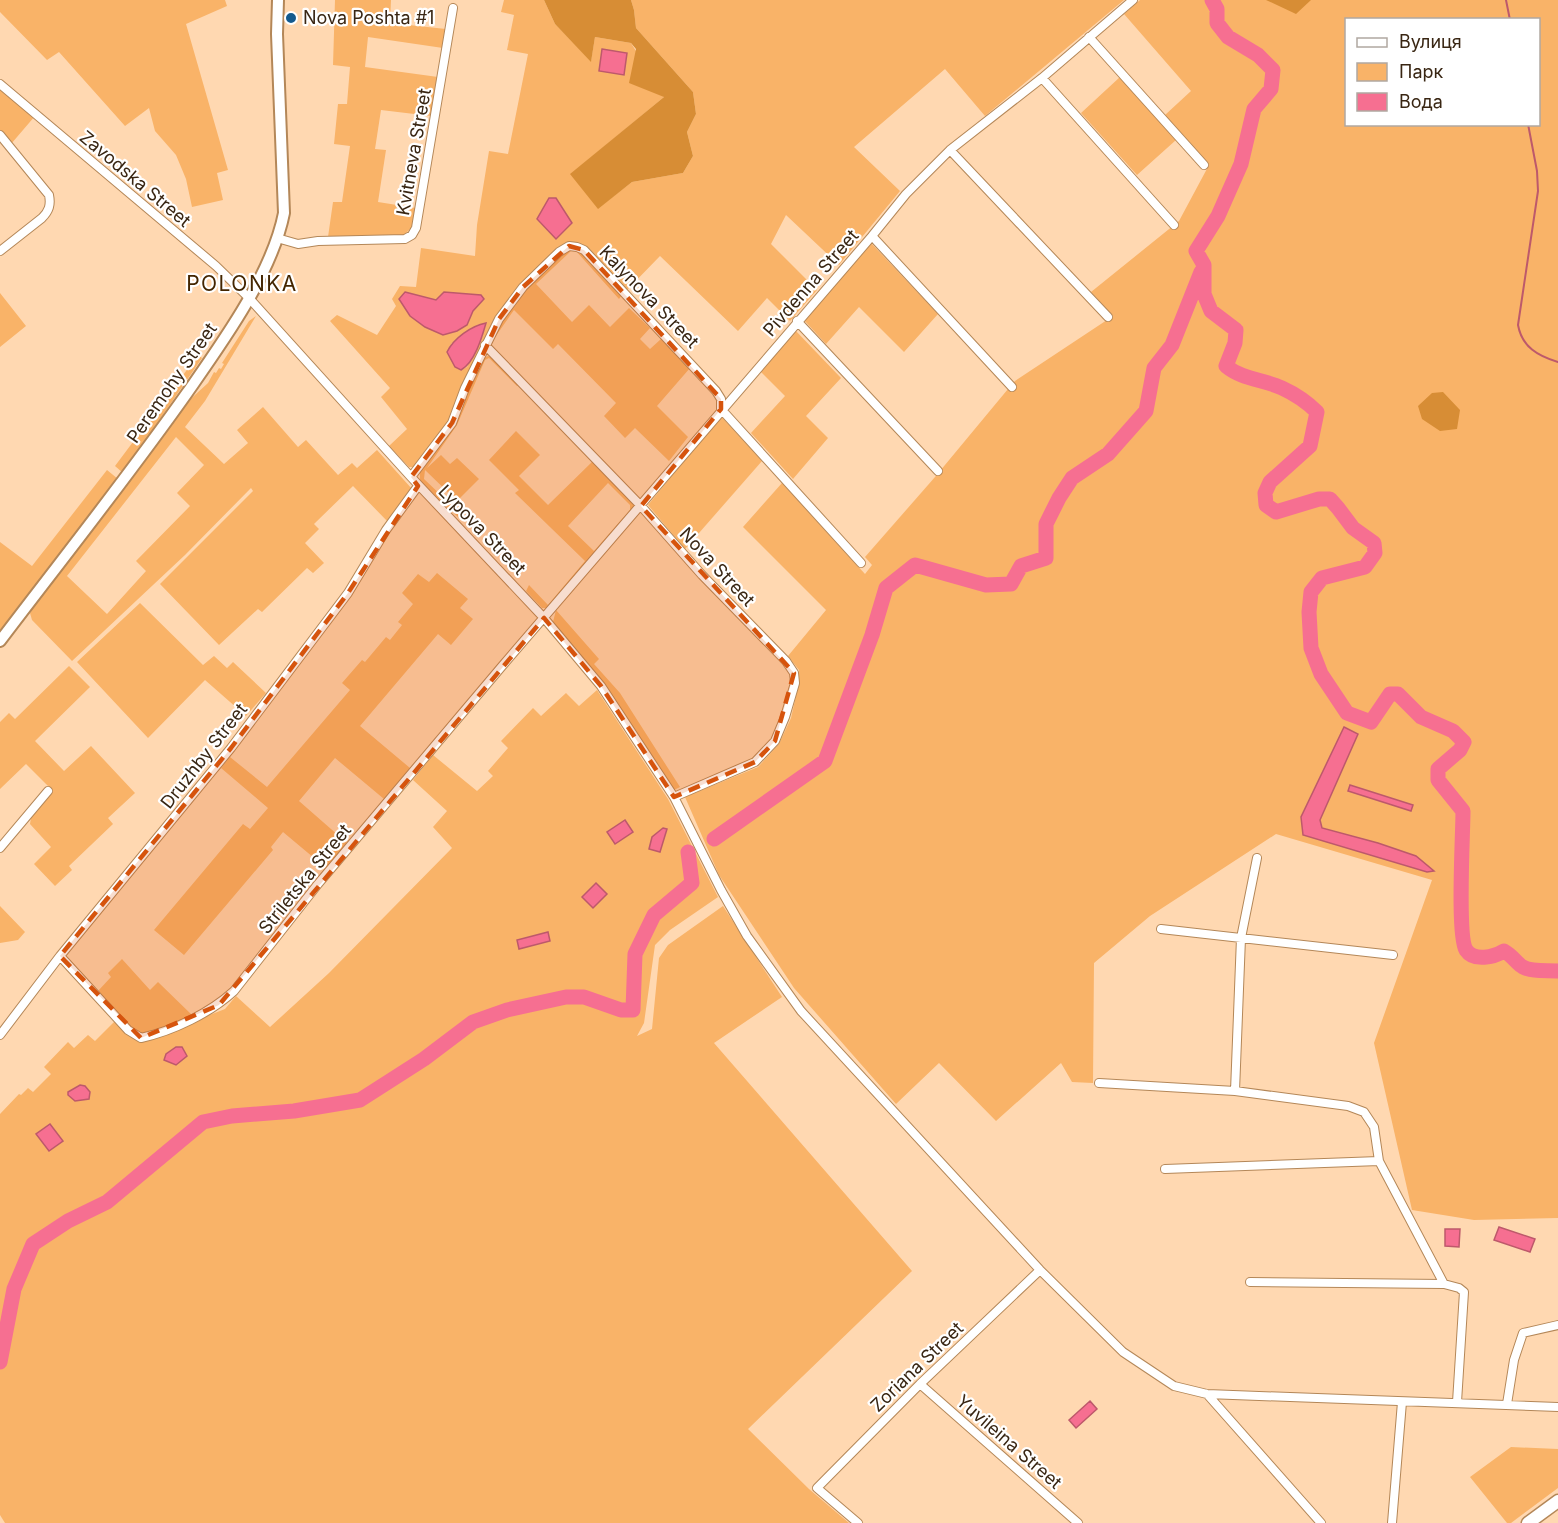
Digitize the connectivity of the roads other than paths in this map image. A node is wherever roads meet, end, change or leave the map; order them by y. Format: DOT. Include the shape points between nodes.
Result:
graph roads {
  1 [pos="278,0"];
  2 [pos="1133,0"];
  3 [pos="453,9"];
  4 [pos="1089,37"];
  5 [pos="1042,78"];
  6 [pos="0,84"];
  7 [pos="0,135"];
  8 [pos="950,150"];
  9 [pos="1204,165"];
  10 [pos="1174,225"];
  11 [pos="872,236"];
  12 [pos="277,238"];
  13 [pos="0,251"];
  14 [pos="249,298"];
  15 [pos="1108,317"];
  16 [pos="797,321"];
  17 [pos="485,345"];
  18 [pos="1012,387"];
  19 [pos="721,409"];
  20 [pos="938,471"];
  21 [pos="411,477"];
  22 [pos="418,486"];
  23 [pos="642,506"];
  24 [pos="861,563"];
  25 [pos="544,618"];
  26 [pos="0,641"];
  27 [pos="48,791"];
  28 [pos="674,797"];
  29 [pos="0,848"];
  30 [pos="1257,858"];
  31 [pos="1161,929"];
  32 [pos="1241,938"];
  33 [pos="1394,955"];
  34 [pos="60,956"];
  35 [pos="0,1035"];
  36 [pos="1099,1083"];
  37 [pos="1235,1091"];
  38 [pos="1379,1161"];
  39 [pos="1165,1169"];
  40 [pos="1040,1270"];
  41 [pos="1250,1282"];
  42 [pos="1444,1284"];
  43 [pos="1558,1325"];
  44 [pos="920,1383"];
  45 [pos="1207,1394"];
  46 [pos="1401,1402"];
  47 [pos="1457,1402"];
  48 [pos="1507,1404"];
  49 [pos="1558,1407"];
  50 [pos="1558,1501"];
  51 [pos="858,1523"];
  52 [pos="1078,1523"];
  53 [pos="1321,1523"];
  54 [pos="1392,1523"];
  55 [pos="1528,1523"];
  1 -- 12 [label="main road, Peremohy Street" via="284,213"];
  2 -- 4 [label="street, Pivdenna Street"];
  3 -- 12 [label="street, Kvitneva Street" via="412,234 405,239 298,244"];
  4 -- 5 [label="street, Pivdenna Street"];
  4 -- 9 [label="street"];
  5 -- 8 [label="street, Pivdenna Street"];
  5 -- 10 [label="street"];
  6 -- 14 [label="street, Zavodska Street"];
  7 -- 13 [label="street" via="49,195 51,203 42,218"];
  8 -- 11 [label="street, Pivdenna Street" via="906,194"];
  8 -- 15 [label="street"];
  11 -- 16 [label="street, Pivdenna Street"];
  11 -- 18 [label="street"];
  12 -- 14 [label="main road, Peremohy Street"];
  14 -- 21 [label="street, Lypova Street"];
  14 -- 26 [label="main road, Peremohy Street" via="141,457"];
  16 -- 19 [label="street, Pivdenna Street"];
  16 -- 20 [label="street"];
  17 -- 19 [label="street, Kalynova Street" via="524,287 559,252 569,246 577,247 701,374 721,399"];
  17 -- 21 [label="street, Kalynova Street" via="452,423"];
  17 -- 23 [label="street, Nova Street"];
  19 -- 23 [label="street, Pivdenna Street"];
  19 -- 24 [label="street, Kalynova Street"];
  21 -- 22 [label="street, Lypova Street"];
  22 -- 25 [label="street, Lypova Street"];
  22 -- 34 [label="street, Druzhby Street" via="348,593 231,748"];
  23 -- 25 [label="street, Pivdenna Street"];
  23 -- 28 [label="street, Nova Street" via="794,673 795,683 775,741 755,762"];
  25 -- 28 [label="street, Lypova Street" via="602,686"];
  25 -- 34 [label="street, Striletska Street" via="219,1005 141,1038 128,1030"];
  27 -- 29 [label="street"];
  28 -- 40 [label="street, Lypova Street" via="747,936 801,1011"];
  30 -- 32 [label="street"];
  31 -- 32 [label="street"];
  32 -- 33 [label="street"];
  32 -- 37 [label="street"];
  34 -- 35 [label="street, Druzhby Street"];
  36 -- 37 [label="street"];
  37 -- 38 [label="street" via="1348,1106 1364,1112 1374,1127"];
  38 -- 39 [label="street"];
  38 -- 42 [label="street"];
  40 -- 44 [label="street, Zoriana Street"];
  40 -- 45 [label="street, Lypova Street" via="1122,1352 1174,1386"];
  41 -- 42 [label="street"];
  42 -- 47 [label="street" via="1464,1292"];
  43 -- 48 [label="street" via="1523,1333"];
  44 -- 51 [label="street, Zoriana Street" via="817,1488"];
  44 -- 52 [label="street, Yuvileina Street"];
  45 -- 46 [label="street, Lypova Street"];
  45 -- 53 [label="street"];
  46 -- 47 [label="street, Lypova Street"];
  46 -- 54 [label="street"];
  47 -- 48 [label="street, Lypova Street"];
  48 -- 49 [label="street, Lypova Street"];
  50 -- 55 [label="main road"];
}
